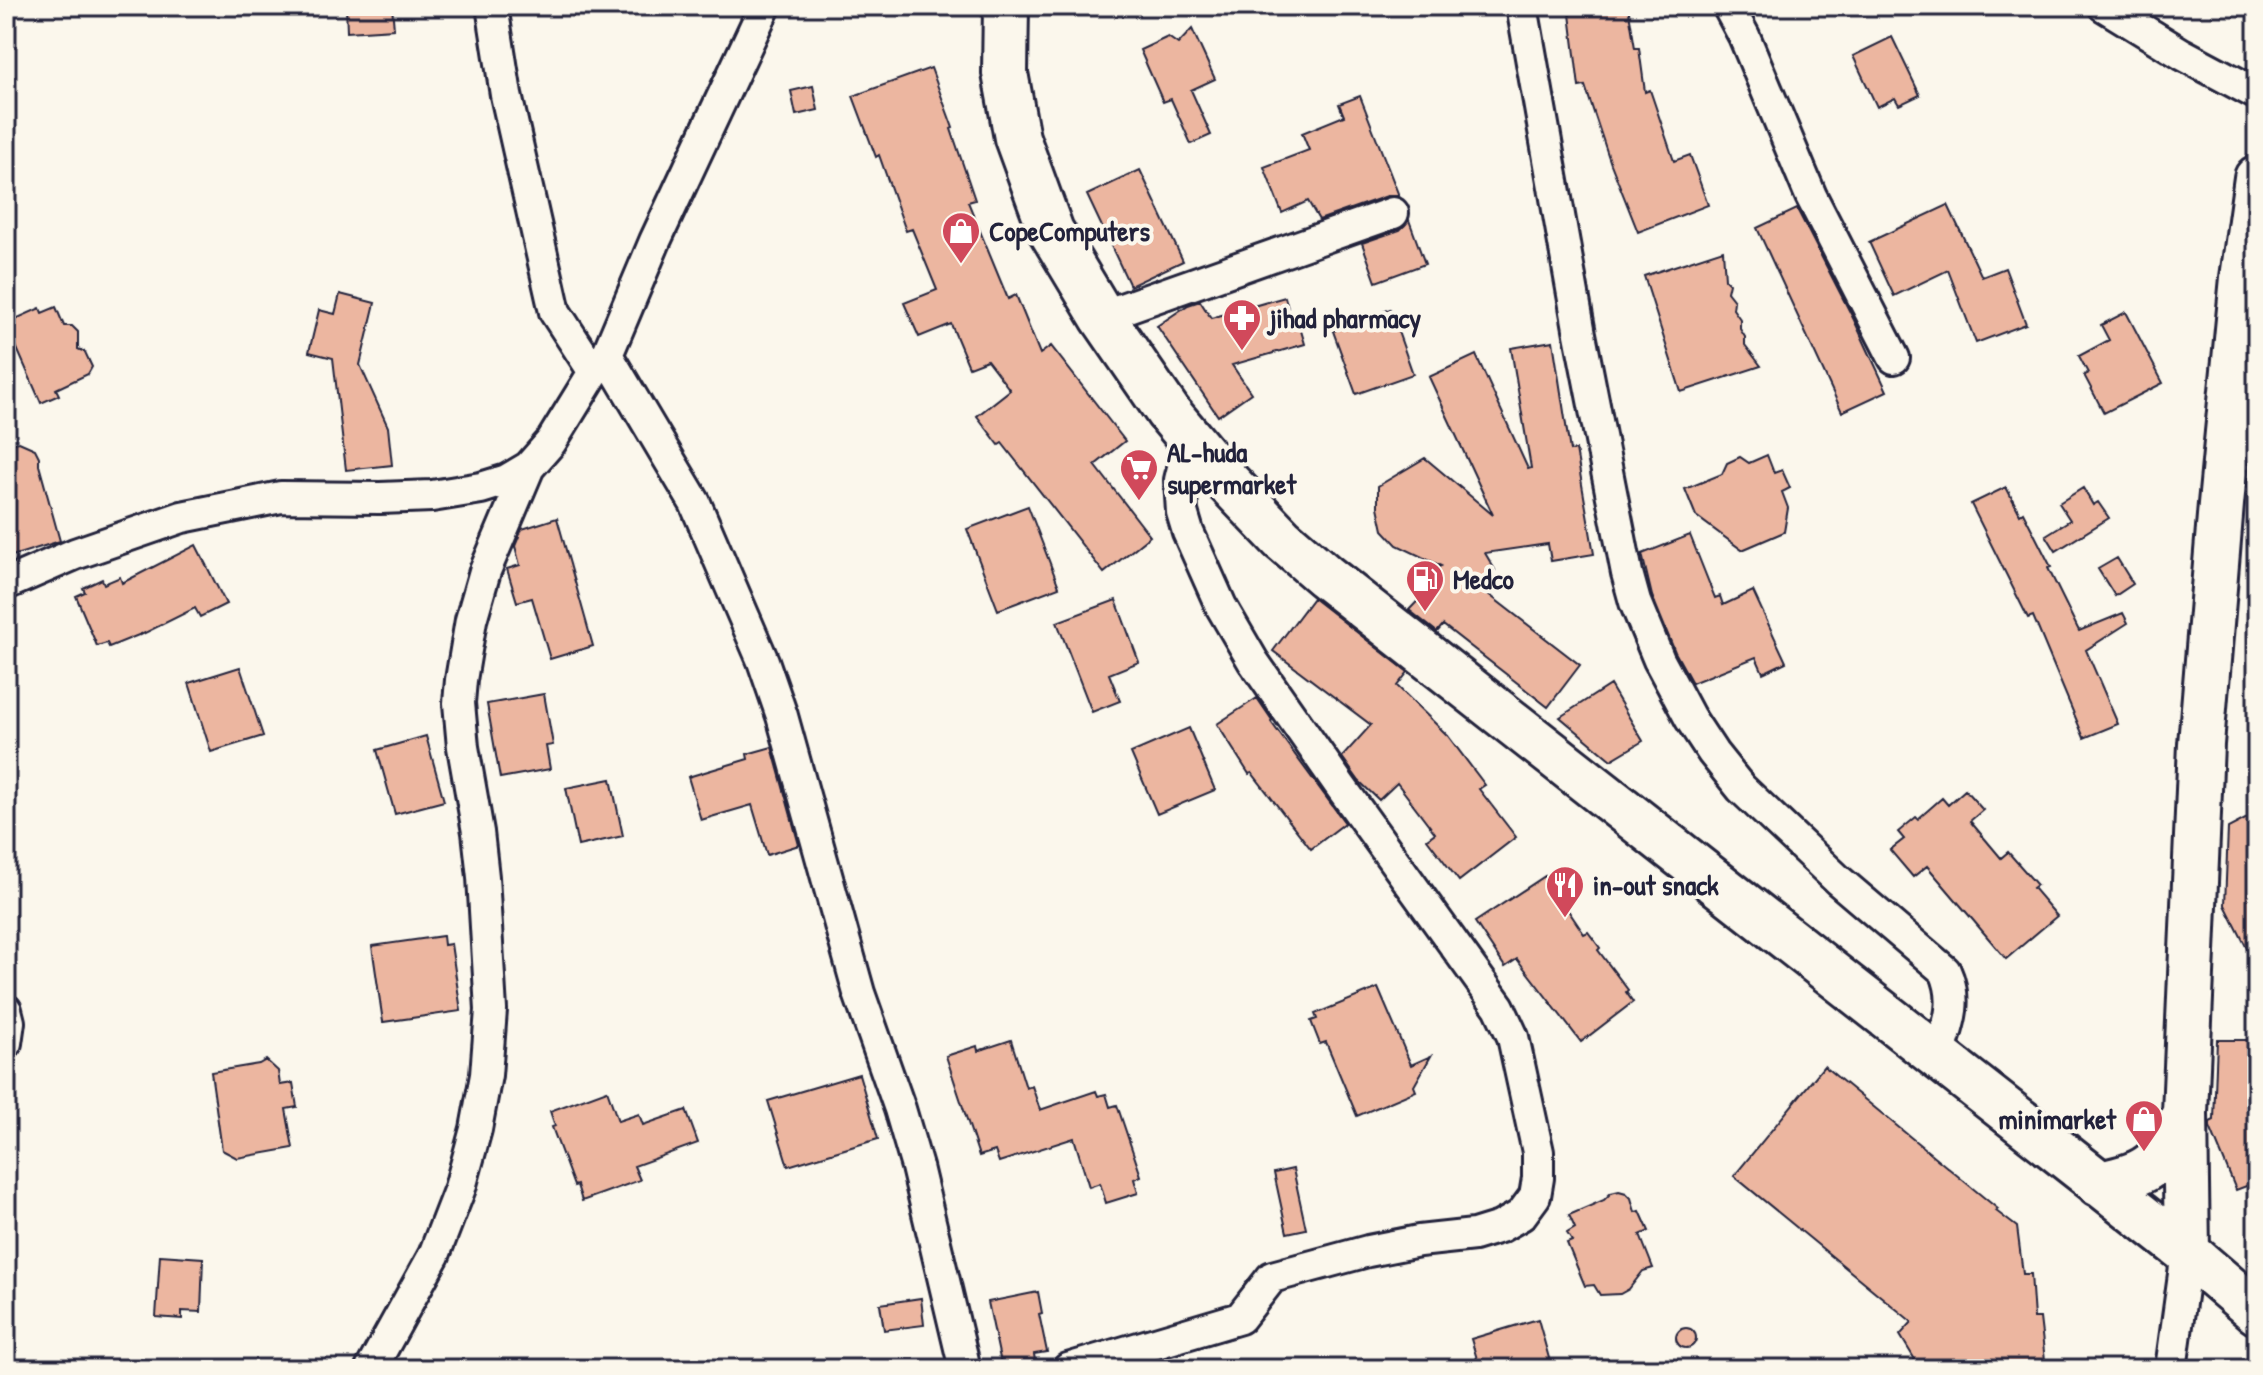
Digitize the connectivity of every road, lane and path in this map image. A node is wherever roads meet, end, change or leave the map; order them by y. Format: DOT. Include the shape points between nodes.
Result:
graph roads {
  1 [pos="492,6"];
  2 [pos="765,6"];
  3 [pos="1006,6"];
  4 [pos="1522,6"];
  5 [pos="1728,6"];
  6 [pos="2104,6"];
  7 [pos="2257,94"];
  8 [pos="2257,178"];
  9 [pos="1393,213"];
  10 [pos="1102,316"];
  11 [pos="1894,358"];
  12 [pos="601,364"];
  13 [pos="1190,439"];
  14 [pos="529,467"];
  15 [pos="6,584"];
  16 [pos="6,1010"];
  17 [pos="6,1043"];
  18 [pos="1938,1057"];
  19 [pos="2185,1113"];
  20 [pos="2099,1184"];
  21 [pos="2187,1252"];
  22 [pos="2257,1312"];
  23 [pos="371,1369"];
  24 [pos="965,1369"];
  25 [pos="1068,1369"];
  26 [pos="2171,1369"];
  1 -- 12 [label="street" via="506,95 555,312"];
  2 -- 12 [label="street"];
  3 -- 10 [label="main road" via="1005,73 1017,138 1051,231"];
  4 -- 18 [label="street" via="1627,573 1646,630 1674,692 1741,788 1945,971 1953,1004"];
  5 -- 11 [label="street" via="1811,196"];
  6 -- 7 [label="street"];
  8 -- 19 [label="main road" via="2243,278 2201,744"];
  9 -- 10 [label="street"];
  10 -- 13 [label="main road"];
  12 -- 14 [label="street"];
  12 -- 24 [label="street" via="695,503 768,674 859,993 917,1167"];
  13 -- 18 [label="main road" via="1282,539 1325,576"];
  13 -- 25 [label="street" via="1180,480 1182,512 1221,606 1323,762 1499,1007 1521,1070 1538,1152 1538,1178 1535,1196 1521,1215 1500,1227 1368,1251 1272,1277 1240,1318"];
  14 -- 15 [label="street" via="481,488 432,496 281,497 182,517"];
  14 -- 23 [label="street" via="485,571 471,620 459,703 483,877 491,1010 486,1075 460,1188 434,1255"];
  16 -- 17 [label="street"];
  18 -- 20 [label="main road"];
  19 -- 20 [label="main road" via="2150,1168"];
  19 -- 21 [label="main road"];
  20 -- 21 [label="main road"];
  21 -- 22 [label="main road"];
  21 -- 26 [label="street"];
}
